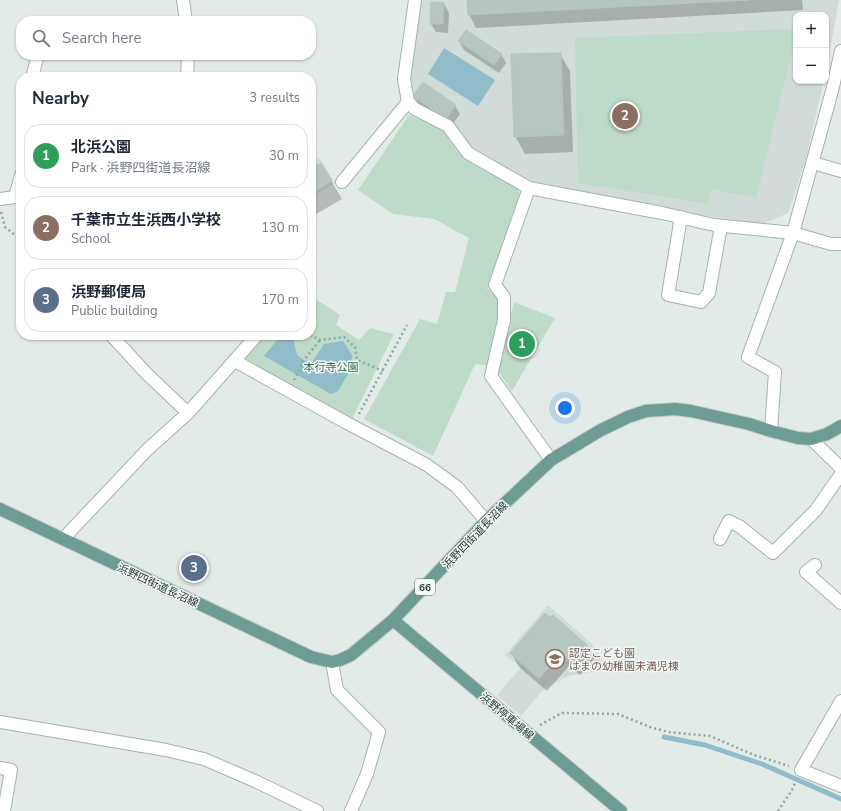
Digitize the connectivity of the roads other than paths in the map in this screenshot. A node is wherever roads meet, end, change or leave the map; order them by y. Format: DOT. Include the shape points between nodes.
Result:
graph roads {
  1 [pos="183,0"];
  2 [pos="415,0"];
  3 [pos="185,16"];
  4 [pos="841,51"];
  5 [pos="37,60"];
  6 [pos="188,60"];
  7 [pos="33,72"];
  8 [pos="187,72"];
  9 [pos="837,91"];
  10 [pos="408,102"];
  11 [pos="813,163"];
  12 [pos="841,171"];
  13 [pos="342,182"];
  14 [pos="529,188"];
  15 [pos="16,193"];
  16 [pos="0,199"];
  17 [pos="681,217"];
  18 [pos="721,226"];
  19 [pos="793,233"];
  20 [pos="841,244"];
  21 [pos="116,340"];
  22 [pos="253,340"];
  23 [pos="235,361"];
  24 [pos="188,413"];
  25 [pos="841,426"];
  26 [pos="771,431"];
  27 [pos="811,439"];
  28 [pos="551,460"];
  29 [pos="841,468"];
  30 [pos="841,474"];
  31 [pos="0,509"];
  32 [pos="486,521"];
  33 [pos="63,539"];
  34 [pos="720,539"];
  35 [pos="815,564"];
  36 [pos="841,603"];
  37 [pos="393,620"];
  38 [pos="332,662"];
  39 [pos="841,701"];
  40 [pos="0,722"];
  41 [pos="0,768"];
  42 [pos="841,786"];
  43 [pos="4,811"];
  44 [pos="317,811"];
  45 [pos="351,811"];
  46 [pos="621,811"];
  1 -- 3 [label="street"];
  2 -- 10 [label="street" via="404,78"];
  4 -- 9 [label="street"];
  5 -- 7 [label="street"];
  6 -- 8 [label="street"];
  9 -- 11 [label="street"];
  10 -- 13 [label="street"];
  10 -- 14 [label="street" via="415,109 448,126 468,153"];
  11 -- 12 [label="street"];
  11 -- 19 [label="street"];
  14 -- 17 [label="street"];
  14 -- 28 [label="street" via="495,285 504,297 504,320 491,376"];
  15 -- 16 [label="street" via="15,197"];
  17 -- 18 [label="street"];
  17 -- 18 [label="street" via="668,295 701,302 709,293"];
  18 -- 19 [label="street"];
  19 -- 20 [label="street" via="831,244"];
  19 -- 26 [label="street" via="748,357 774,372"];
  21 -- 24 [label="street"];
  22 -- 23 [label="street"];
  23 -- 24 [label="street"];
  23 -- 32 [label="street" via="427,465 457,487"];
  24 -- 33 [label="street" via="147,450"];
  25 -- 27 [label="main road, 浜野四街道長沼線 / 66"];
  26 -- 27 [label="main road, 浜野四街道長沼線 / 66"];
  26 -- 28 [label="main road, 浜野四街道長沼線 / 66" via="691,411 646,411 601,430"];
  27 -- 29 [label="street"];
  28 -- 32 [label="main road, 浜野四街道長沼線 / 66"];
  30 -- 34 [label="street" via="816,510 773,553 729,521"];
  31 -- 33 [label="main road, 浜野四街道長沼線"];
  32 -- 37 [label="main road, 浜野四街道長沼線 / 66"];
  33 -- 38 [label="main road, 浜野四街道長沼線" via="311,657"];
  35 -- 36 [label="street" via="806,572"];
  37 -- 38 [label="main road, 浜野四街道長沼線 / 66" via="352,655"];
  37 -- 46 [label="main road, 浜野停車場線"];
  38 -- 45 [label="street" via="337,690 379,732 367,774"];
  39 -- 42 [label="street" via="801,770"];
  40 -- 44 [label="street" via="166,750 204,759"];
  41 -- 43 [label="street" via="11,770"];
}
